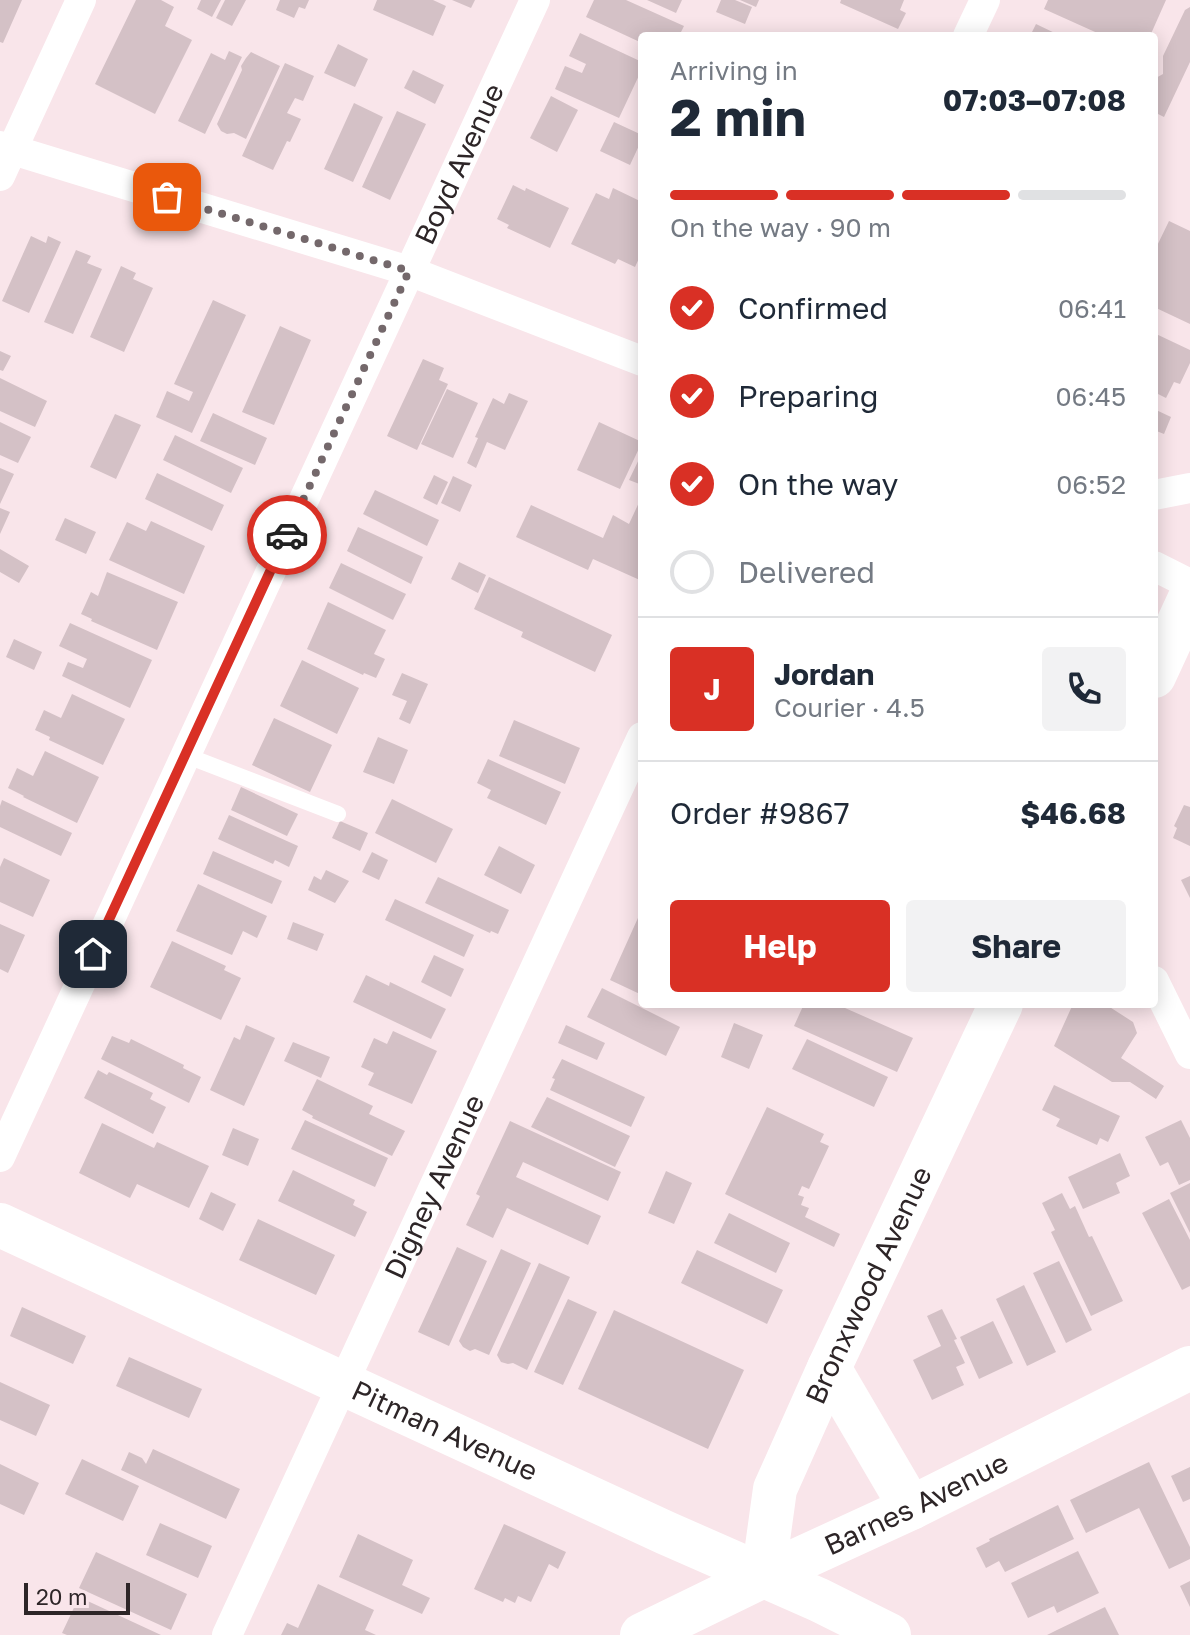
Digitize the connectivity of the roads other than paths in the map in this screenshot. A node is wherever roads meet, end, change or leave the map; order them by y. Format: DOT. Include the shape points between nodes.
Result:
graph roads {
  1 [pos="81,0"];
  2 [pos="535,0"];
  3 [pos="985,0"];
  4 [pos="970,32"];
  5 [pos="4,157"];
  6 [pos="409,271"];
  7 [pos="638,359"];
  8 [pos="1190,488"];
  9 [pos="1158,494"];
  10 [pos="1158,568"];
  11 [pos="1190,584"];
  12 [pos="1190,598"];
  13 [pos="1158,667"];
  14 [pos="638,746"];
  15 [pos="185,755"];
  16 [pos="338,814"];
  17 [pos="1158,989"];
  18 [pos="999,1008"];
  19 [pos="1190,1054"];
  20 [pos="0,1157"];
  21 [pos="0,1225"];
  22 [pos="829,1368"];
  23 [pos="1190,1368"];
  24 [pos="344,1382"];
  25 [pos="911,1508"];
  26 [pos="763,1576"];
  27 [pos="227,1635"];
  28 [pos="642,1635"];
  29 [pos="889,1635"];
  1 -- 5 [label="street"];
  2 -- 6 [label="street, Boyd Avenue"];
  3 -- 4 [label="street"];
  5 -- 6 [label="street"];
  6 -- 7 [label="street"];
  6 -- 15 [label="street, Boyd Avenue"];
  8 -- 9 [label="street"];
  10 -- 11 [label="street"];
  12 -- 13 [label="street"];
  14 -- 24 [label="street, Digney Avenue"];
  15 -- 16 [label="lane"];
  15 -- 20 [label="street, Boyd Avenue"];
  17 -- 19 [label="street"];
  18 -- 22 [label="street, Bronxwood Avenue"];
  21 -- 24 [label="street, Pitman Avenue"];
  22 -- 25 [label="street"];
  22 -- 26 [label="street, Bronxwood Avenue" via="775,1489"];
  23 -- 25 [label="street, Barnes Avenue"];
  24 -- 26 [label="street, Pitman Avenue"];
  24 -- 27 [label="street, Digney Avenue"];
  25 -- 26 [label="street, Barnes Avenue"];
  26 -- 28 [label="street, Barnes Avenue"];
  26 -- 29 [label="street, Pitman Avenue"];
}
